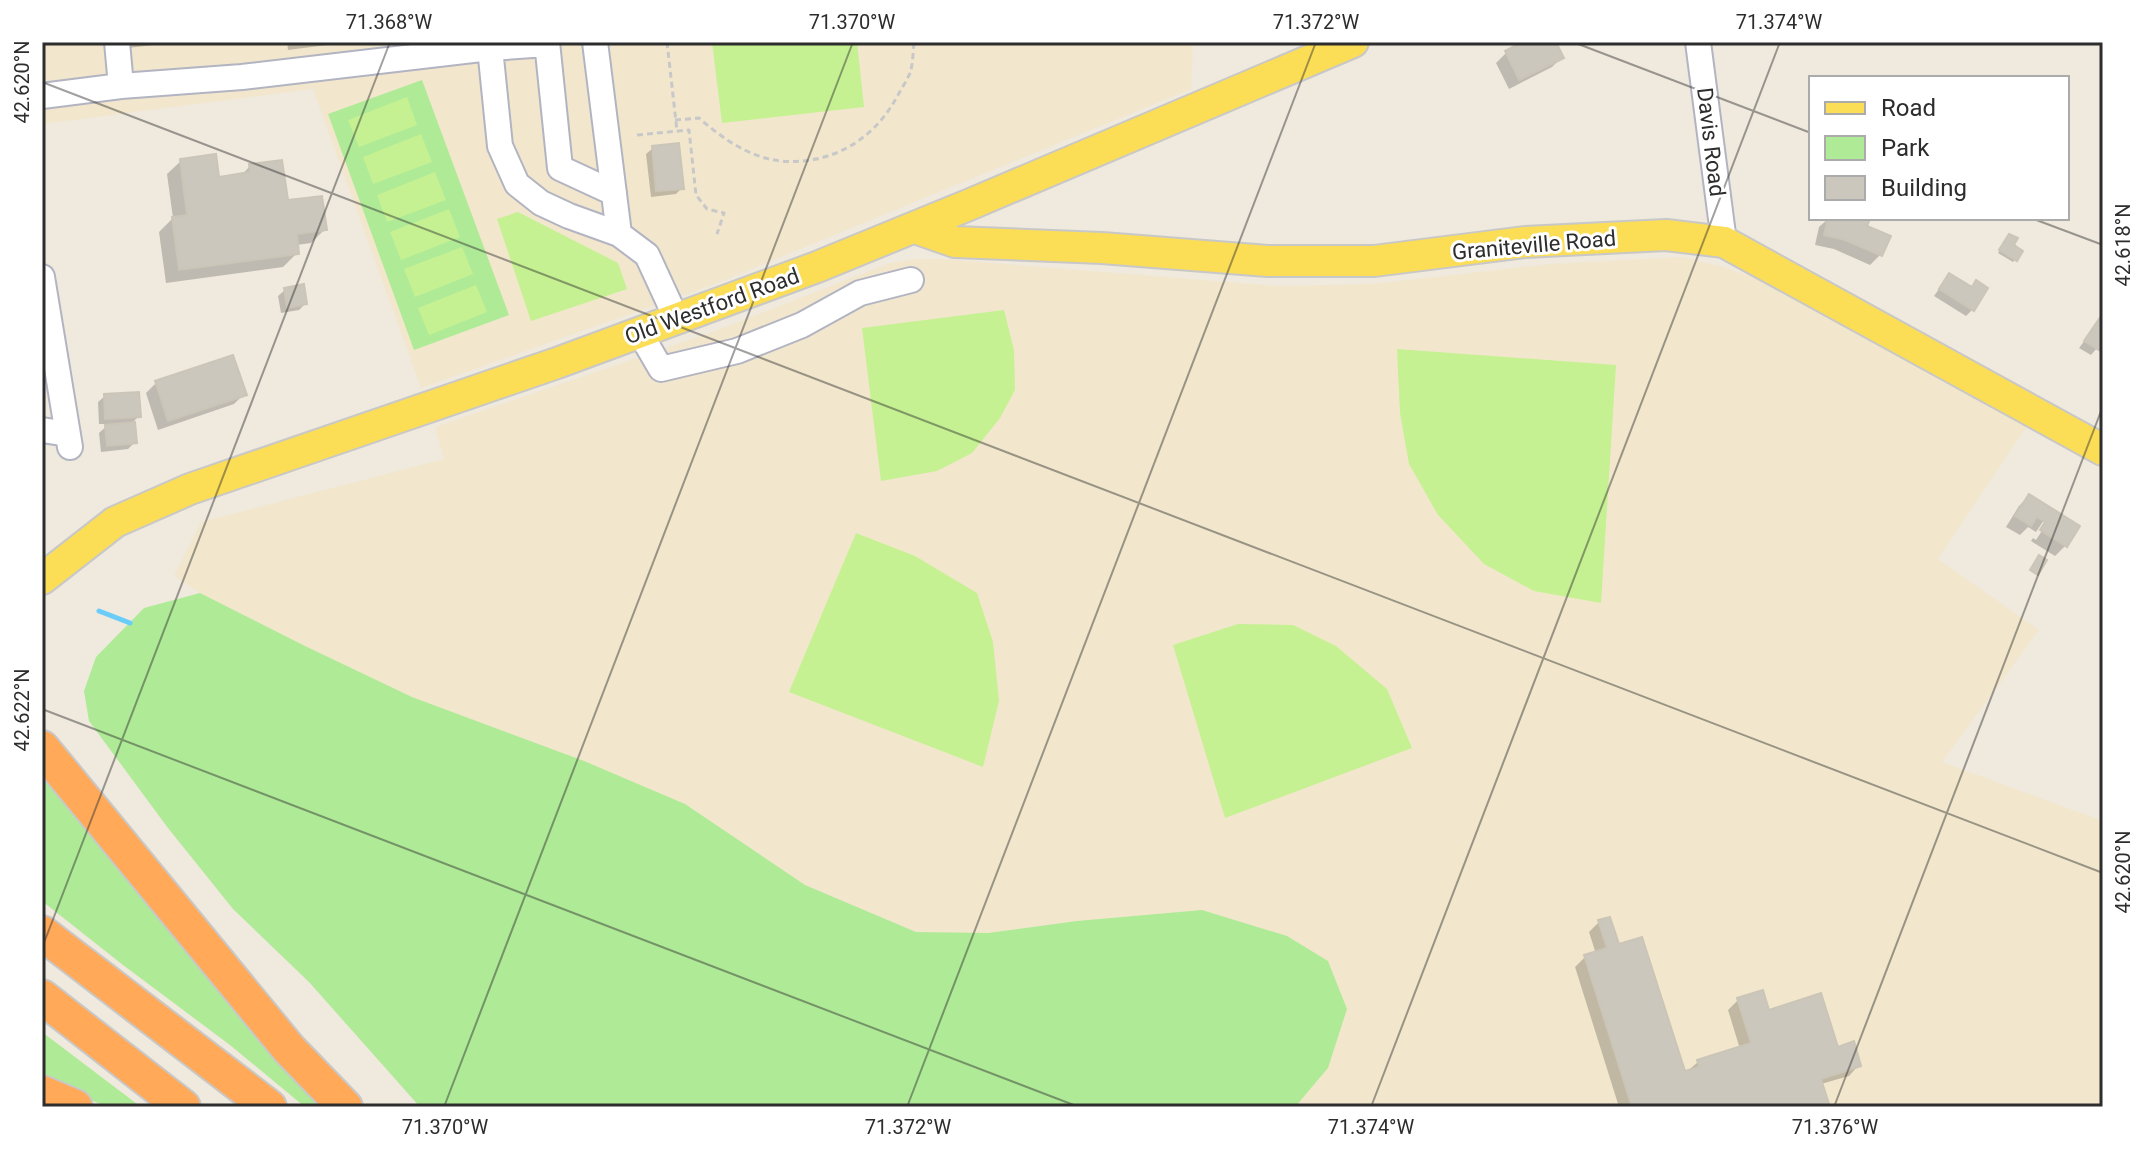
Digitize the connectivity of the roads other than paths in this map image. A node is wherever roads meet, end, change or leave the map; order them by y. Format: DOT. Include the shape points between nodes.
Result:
graph roads {
  1 [pos="117,42"];
  2 [pos="595,42"];
  3 [pos="1353,42"];
  4 [pos="1698,42"];
  5 [pos="547,43"];
  6 [pos="490,48"];
  7 [pos="121,86"];
  8 [pos="42,96"];
  9 [pos="614,193"];
  10 [pos="915,228"];
  11 [pos="619,234"];
  12 [pos="1724,242"];
  13 [pos="42,277"];
  14 [pos="911,280"];
  15 [pos="677,320"];
  16 [pos="640,333"];
  17 [pos="47,338"];
  18 [pos="42,430"];
  19 [pos="2103,450"];
  20 [pos="69,559"];
  21 [pos="42,579"];
  22 [pos="42,605"];
  23 [pos="42,748"];
  24 [pos="42,933"];
  25 [pos="42,997"];
  26 [pos="42,1093"];
  27 [pos="75,1107"];
  28 [pos="183,1107"];
  29 [pos="269,1107"];
  30 [pos="345,1107"];
  1 -- 7 [label="street"];
  2 -- 9 [label="street"];
  3 -- 10 [label="main road, Old Westford Road"];
  4 -- 12 [label="street, Davis Road"];
  5 -- 6 [label="street"];
  5 -- 9 [label="street" via="560,168"];
  6 -- 7 [label="street"];
  6 -- 11 [label="street" via="500,146 517,184 541,203"];
  7 -- 8 [label="street"];
  9 -- 11 [label="street"];
  10 -- 12 [label="main road, Graniteville Road" via="955,242 1268,261 1374,261 1525,242 1666,235"];
  10 -- 15 [label="main road, Old Westford Road"];
  11 -- 15 [label="street" via="647,255"];
  12 -- 19 [label="main road, Graniteville Road"];
  13 -- 17 [label="street"];
  14 -- 16 [label="street" via="860,293 802,325 737,351 661,369"];
  15 -- 16 [label="main road, Old Westford Road"];
  16 -- 20 [label="main road, Old Westford Road" via="190,489 115,522"];
  17 -- 18 [label="street" via="69,441"];
  20 -- 21 [label="main road, Old Westford Road"];
  20 -- 22 [label="main road, Old Westford Road"];
  23 -- 30 [label="highway" via="289,1049"];
  24 -- 29 [label="highway"];
  25 -- 28 [label="highway"];
  26 -- 27 [label="highway"];
}
